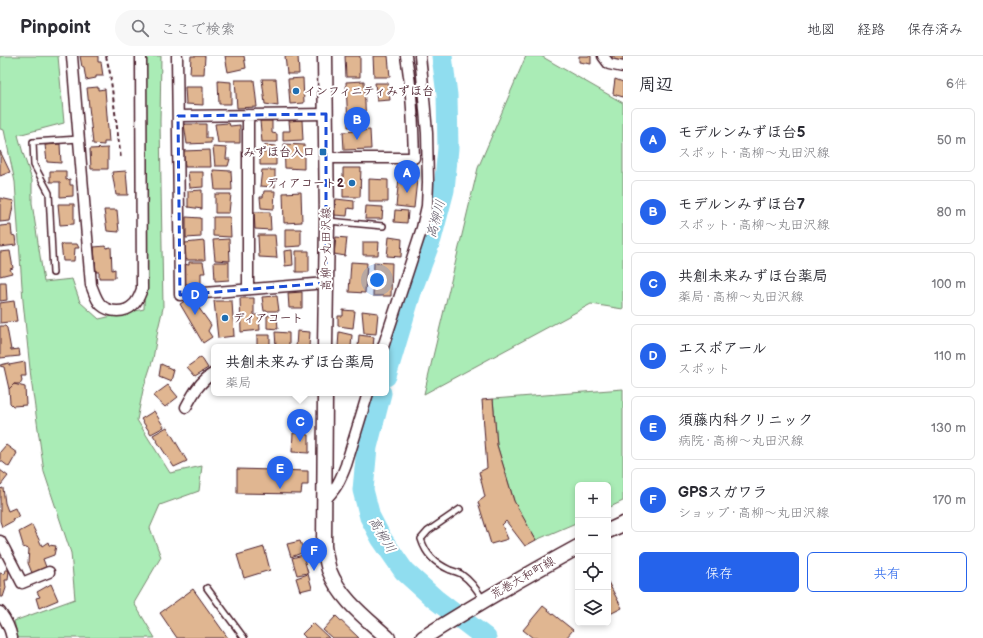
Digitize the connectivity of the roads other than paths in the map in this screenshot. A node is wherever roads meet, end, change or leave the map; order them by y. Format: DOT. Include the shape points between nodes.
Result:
graph roads {
  1 [pos="72,56"];
  2 [pos="141,56"];
  3 [pos="177,56"];
  4 [pos="325,56"];
  5 [pos="406,56"];
  6 [pos="420,56"];
  7 [pos="603,56"];
  8 [pos="623,67"];
  9 [pos="326,114"];
  10 [pos="248,115"];
  11 [pos="178,116"];
  12 [pos="79,139"];
  13 [pos="326,158"];
  14 [pos="327,221"];
  15 [pos="383,226"];
  16 [pos="53,272"];
  17 [pos="326,283"];
  18 [pos="248,289"];
  19 [pos="325,344"];
  20 [pos="384,344"];
  21 [pos="211,375"];
  22 [pos="325,396"];
  23 [pos="367,396"];
  24 [pos="186,407"];
  25 [pos="324,501"];
  26 [pos="460,509"];
  27 [pos="623,524"];
  28 [pos="611,530"];
  29 [pos="0,541"];
  30 [pos="575,550"];
  31 [pos="49,572"];
  32 [pos="207,588"];
  33 [pos="484,601"];
  34 [pos="0,612"];
  35 [pos="12,638"];
  36 [pos="244,638"];
  37 [pos="388,638"];
  38 [pos="424,638"];
  1 -- 12 [label="street"];
  2 -- 12 [label="street" via="142,289 134,305 126,309 109,310 95,296 91,285"];
  3 -- 11 [label="street"];
  4 -- 9 [label="street, 高柳～丸田沢線"];
  5 -- 13 [label="street" via="414,125 414,158"];
  6 -- 20 [label="street" via="427,132 427,206"];
  7 -- 8 [label="street" via="609,64"];
  9 -- 10 [label="street"];
  9 -- 13 [label="street, 高柳～丸田沢線"];
  10 -- 11 [label="street"];
  10 -- 18 [label="street"];
  11 -- 18 [label="street" via="180,295"];
  12 -- 16 [label="lane" via="33,142 34,165 49,193"];
  13 -- 14 [label="street, 高柳～丸田沢線"];
  14 -- 15 [label="lane"];
  14 -- 17 [label="street, 高柳～丸田沢線"];
  17 -- 18 [label="street"];
  17 -- 19 [label="street, 高柳～丸田沢線"];
  21 -- 24 [label="street" via="201,383"];
  22 -- 25 [label="street"];
  23 -- 25 [label="street" via="342,476 334,491"];
  25 -- 37 [label="street" via="324,546 333,578 351,605"];
  26 -- 33 [label="lane" via="428,531 421,539 430,557 475,586"];
  27 -- 28 [label="street"];
  29 -- 31 [label="street" via="22,583"];
  30 -- 33 [label="street, 荒巻大和町線"];
  32 -- 36 [label="lane"];
  33 -- 38 [label="street, 荒巻大和町線"];
  34 -- 35 [label="street" via="11,630"];
}
